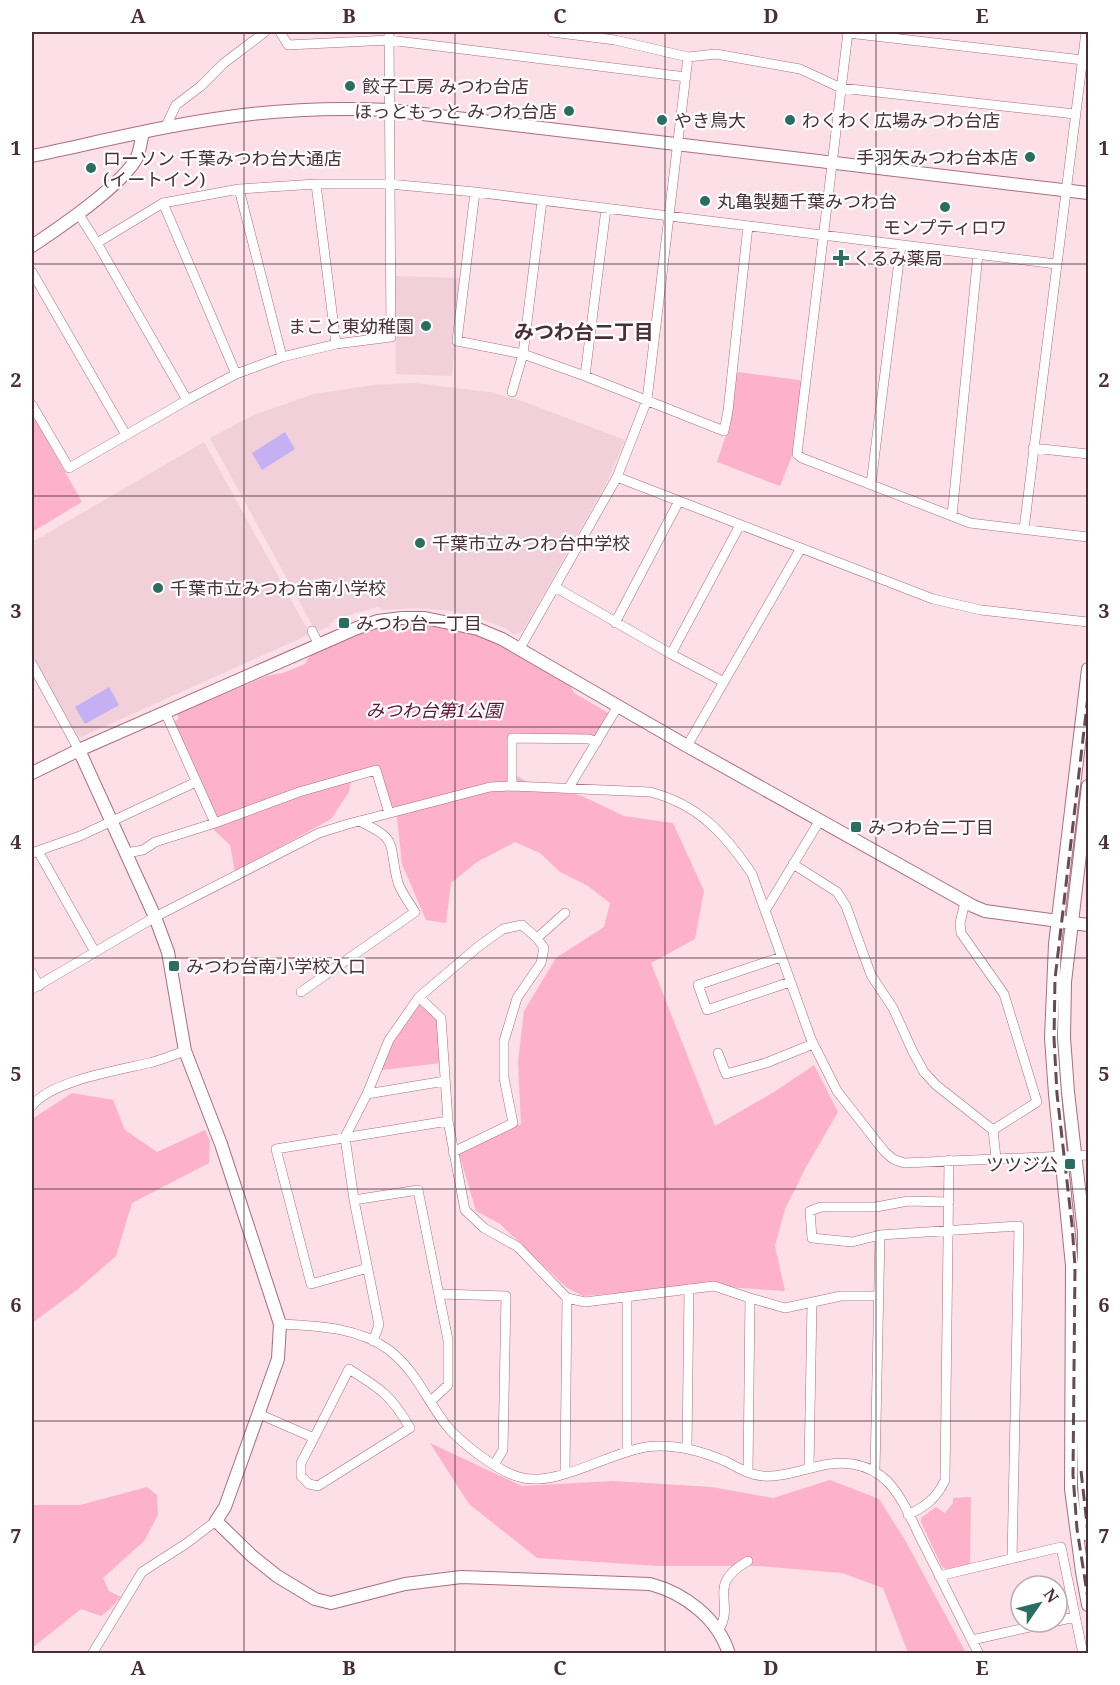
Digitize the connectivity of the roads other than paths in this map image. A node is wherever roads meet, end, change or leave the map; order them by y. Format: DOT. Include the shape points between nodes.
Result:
graph roads {
  1 [pos="265,32"];
  2 [pos="280,32"];
  3 [pos="552,32"];
  4 [pos="848,32"];
  5 [pos="1086,32"];
  6 [pos="389,36"];
  7 [pos="688,57"];
  8 [pos="1083,60"];
  9 [pos="686,77"];
  10 [pos="841,88"];
  11 [pos="389,110"];
  12 [pos="1076,114"];
  13 [pos="165,128"];
  14 [pos="143,132"];
  15 [pos="678,144"];
  16 [pos="32,156"];
  17 [pos="833,162"];
  18 [pos="316,184"];
  19 [pos="389,184"];
  20 [pos="239,189"];
  21 [pos="1065,191"];
  22 [pos="475,192"];
  23 [pos="1089,193"];
  24 [pos="542,201"];
  25 [pos="163,203"];
  26 [pos="606,209"];
  27 [pos="78,213"];
  28 [pos="669,216"];
  29 [pos="748,226"];
  30 [pos="824,235"];
  31 [pos="98,243"];
  32 [pos="901,245"];
  33 [pos="32,246"];
  34 [pos="978,254"];
  35 [pos="1056,264"];
  36 [pos="32,272"];
  37 [pos="336,344"];
  38 [pos="524,354"];
  39 [pos="282,357"];
  40 [pos="236,374"];
  41 [pos="585,376"];
  42 [pos="512,392"];
  43 [pos="187,400"];
  44 [pos="647,400"];
  45 [pos="32,405"];
  46 [pos="34,416"];
  47 [pos="126,435"];
  48 [pos="1033,448"];
  49 [pos="1089,454"];
  50 [pos="617,477"];
  51 [pos="871,484"];
  52 [pos="679,501"];
  53 [pos="952,516"];
  54 [pos="740,525"];
  55 [pos="1024,529"];
  56 [pos="1089,537"];
  57 [pos="801,548"];
  58 [pos="555,587"];
  59 [pos="1089,622"];
  60 [pos="615,623"];
  61 [pos="312,632"];
  62 [pos="319,645"];
  63 [pos="520,648"];
  64 [pos="671,654"];
  65 [pos="32,664"];
  66 [pos="1089,669"];
  67 [pos="35,677"];
  68 [pos="724,682"];
  69 [pos="618,706"];
  70 [pos="165,712"];
  71 [pos="597,742"];
  72 [pos="687,746"];
  73 [pos="79,750"];
  74 [pos="32,773"];
  75 [pos="196,782"];
  76 [pos="512,786"];
  77 [pos="1089,786"];
  78 [pos="568,789"];
  79 [pos="389,813"];
  80 [pos="359,820"];
  81 [pos="820,820"];
  82 [pos="112,821"];
  83 [pos="215,823"];
  84 [pos="35,852"];
  85 [pos="126,853"];
  86 [pos="793,864"];
  87 [pos="965,902"];
  88 [pos="765,910"];
  89 [pos="565,913"];
  90 [pos="155,917"];
  91 [pos="1058,921"];
  92 [pos="1072,922"];
  93 [pos="1089,925"];
  94 [pos="537,938"];
  95 [pos="95,952"];
  96 [pos="781,957"];
  97 [pos="32,973"];
  98 [pos="790,982"];
  99 [pos="35,987"];
  100 [pos="301,992"];
  101 [pos="419,996"];
  102 [pos="813,1044"];
  103 [pos="185,1051"];
  104 [pos="718,1053"];
  105 [pos="445,1081"];
  106 [pos="367,1094"];
  107 [pos="32,1106"];
  108 [pos="448,1121"];
  109 [pos="993,1130"];
  110 [pos="345,1137"];
  111 [pos="453,1152"];
  112 [pos="1062,1155"];
  113 [pos="1082,1155"];
  114 [pos="996,1158"];
  115 [pos="949,1160"];
  116 [pos="354,1200"];
  117 [pos="949,1203"];
  118 [pos="948,1230"];
  119 [pos="880,1235"];
  120 [pos="368,1268"];
  121 [pos="689,1289"];
  122 [pos="439,1294"];
  123 [pos="879,1296"];
  124 [pos="567,1298"];
  125 [pos="627,1298"];
  126 [pos="750,1298"];
  127 [pos="812,1303"];
  128 [pos="280,1324"];
  129 [pos="374,1341"];
  130 [pos="432,1400"];
  131 [pos="259,1414"];
  132 [pos="314,1438"];
  133 [pos="687,1448"];
  134 [pos="627,1452"];
  135 [pos="494,1465"];
  136 [pos="809,1467"];
  137 [pos="1086,1470"];
  138 [pos="748,1472"];
  139 [pos="875,1472"];
  140 [pos="565,1473"];
  141 [pos="908,1515"];
  142 [pos="216,1521"];
  143 [pos="1089,1535"];
  144 [pos="1011,1559"];
  145 [pos="748,1561"];
  146 [pos="939,1576"];
  147 [pos="1089,1605"];
  148 [pos="1076,1617"];
  149 [pos="1069,1618"];
  150 [pos="718,1631"];
  151 [pos="1009,1632"];
  152 [pos="972,1640"];
  153 [pos="92,1653"];
  154 [pos="729,1653"];
  155 [pos="980,1653"];
  156 [pos="1083,1653"];
  1 -- 13 [label="street" via="176,105"];
  2 -- 6 [label="street" via="288,45"];
  3 -- 7 [label="street" via="615,40"];
  4 -- 8 [label="street"];
  4 -- 10 [label="street"];
  5 -- 8 [label="street"];
  6 -- 9 [label="street"];
  6 -- 11 [label="street"];
  7 -- 9 [label="street"];
  7 -- 10 [label="street" via="716,54 800,69"];
  8 -- 12 [label="street"];
  9 -- 15 [label="street"];
  10 -- 12 [label="street"];
  10 -- 17 [label="street"];
  11 -- 13 [label="street" via="338,108 251,114"];
  11 -- 15 [label="street"];
  11 -- 19 [label="street"];
  12 -- 21 [label="street"];
  13 -- 14 [label="street"];
  14 -- 16 [label="street"];
  14 -- 27 [label="street" via="136,158 126,172"];
  15 -- 17 [label="street"];
  15 -- 28 [label="street"];
  17 -- 21 [label="street"];
  17 -- 30 [label="street"];
  18 -- 19 [label="street"];
  18 -- 20 [label="street"];
  18 -- 37 [label="street"];
  19 -- 22 [label="street"];
  19 -- 37 [label="street" via="391,337"];
  20 -- 25 [label="street"];
  20 -- 39 [label="street"];
  21 -- 23 [label="street"];
  21 -- 35 [label="street"];
  22 -- 24 [label="street"];
  22 -- 38 [label="street" via="457,340"];
  24 -- 26 [label="street"];
  24 -- 38 [label="street"];
  25 -- 31 [label="street"];
  25 -- 40 [label="street"];
  26 -- 28 [label="street"];
  26 -- 41 [label="street"];
  27 -- 31 [label="street"];
  27 -- 33 [label="street"];
  28 -- 29 [label="street"];
  28 -- 44 [label="street"];
  29 -- 30 [label="street"];
  29 -- 44 [label="street" via="724,431"];
  30 -- 32 [label="street"];
  30 -- 51 [label="street" via="796,454"];
  31 -- 43 [label="street"];
  32 -- 34 [label="street"];
  32 -- 51 [label="street"];
  34 -- 35 [label="street"];
  34 -- 53 [label="street"];
  35 -- 48 [label="street"];
  36 -- 47 [label="street"];
  37 -- 39 [label="street"];
  38 -- 41 [label="street"];
  38 -- 42 [label="street"];
  39 -- 40 [label="street"];
  40 -- 43 [label="street"];
  41 -- 44 [label="street"];
  43 -- 47 [label="street"];
  44 -- 50 [label="street"];
  45 -- 46 [label="street"];
  46 -- 47 [label="street" via="69,468"];
  48 -- 49 [label="street"];
  48 -- 55 [label="street"];
  50 -- 52 [label="street"];
  50 -- 58 [label="street"];
  51 -- 53 [label="street"];
  52 -- 54 [label="street"];
  52 -- 60 [label="street"];
  53 -- 55 [label="street" via="970,523"];
  54 -- 57 [label="street"];
  54 -- 64 [label="street"];
  55 -- 56 [label="street"];
  57 -- 59 [label="street" via="958,606"];
  57 -- 68 [label="street"];
  58 -- 60 [label="street"];
  58 -- 63 [label="street"];
  60 -- 64 [label="street"];
  61 -- 62 [label="street"];
  62 -- 63 [label="street" via="378,621 424,618 478,629"];
  62 -- 70 [label="street"];
  63 -- 69 [label="street"];
  64 -- 68 [label="street"];
  65 -- 67 [label="street"];
  66 -- 91 [label="street"];
  67 -- 73 [label="street"];
  68 -- 72 [label="street"];
  69 -- 71 [label="street"];
  69 -- 72 [label="street"];
  70 -- 73 [label="street"];
  70 -- 75 [label="street"];
  71 -- 76 [label="street" via="512,738"];
  71 -- 78 [label="street"];
  72 -- 81 [label="street"];
  73 -- 74 [label="street"];
  73 -- 82 [label="street"];
  75 -- 82 [label="street"];
  75 -- 83 [label="street"];
  76 -- 78 [label="street"];
  76 -- 79 [label="street" via="469,791"];
  77 -- 92 [label="street"];
  78 -- 88 [label="street" via="650,792 688,806 735,850 752,874"];
  79 -- 80 [label="street"];
  79 -- 83 [label="street" via="376,770 299,792"];
  80 -- 90 [label="street" via="319,833"];
  80 -- 100 [label="street" via="383,832 392,845 397,881 415,912"];
  81 -- 86 [label="street"];
  81 -- 87 [label="street"];
  82 -- 84 [label="street"];
  82 -- 85 [label="street"];
  83 -- 85 [label="street"];
  84 -- 95 [label="street"];
  85 -- 90 [label="street"];
  86 -- 88 [label="street"];
  86 -- 109 [label="street" via="837,892 846,906 871,975 893,1008 924,1072"];
  87 -- 91 [label="street" via="985,911"];
  87 -- 109 [label="street" via="961,933 1004,994 1037,1102"];
  88 -- 96 [label="street"];
  89 -- 94 [label="street"];
  90 -- 95 [label="street"];
  90 -- 103 [label="street" via="171,966"];
  91 -- 92 [label="street"];
  91 -- 112 [label="street" via="1051,1038"];
  92 -- 93 [label="street"];
  92 -- 113 [label="street" via="1064,1037 1068,1092"];
  94 -- 101 [label="street" via="522,925 503,929"];
  94 -- 111 [label="street" via="543,948 541,963 517,998 504,1041 504,1078 513,1123"];
  95 -- 99 [label="street"];
  96 -- 98 [label="street"];
  96 -- 98 [label="street" via="698,985 707,1010"];
  97 -- 99 [label="street"];
  98 -- 102 [label="street"];
  101 -- 105 [label="street" via="441,1018"];
  101 -- 106 [label="street" via="389,1040"];
  102 -- 104 [label="street" via="726,1074"];
  102 -- 115 [label="street" via="837,1091 893,1159 904,1163"];
  103 -- 107 [label="street" via="57,1088"];
  103 -- 128 [label="street" via="221,1144"];
  105 -- 106 [label="street"];
  105 -- 108 [label="street"];
  106 -- 110 [label="street"];
  108 -- 110 [label="street"];
  108 -- 111 [label="street"];
  109 -- 114 [label="street"];
  110 -- 116 [label="street"];
  110 -- 120 [label="street" via="276,1149 311,1284"];
  111 -- 124 [label="street" via="465,1210 484,1228 518,1247"];
  112 -- 113 [label="street"];
  112 -- 114 [label="street"];
  112 -- 147 [label="street" via="1072,1266 1071,1489"];
  113 -- 137 [label="street"];
  114 -- 115 [label="street"];
  115 -- 117 [label="street"];
  116 -- 120 [label="street"];
  116 -- 122 [label="street" via="418,1190"];
  117 -- 118 [label="street"];
  117 -- 119 [label="street" via="908,1201 876,1207 810,1210 812,1238 852,1242"];
  118 -- 119 [label="street"];
  118 -- 141 [label="street" via="945,1480 931,1502"];
  118 -- 144 [label="street" via="1019,1226"];
  119 -- 123 [label="street"];
  120 -- 129 [label="street" via="379,1325"];
  121 -- 125 [label="street"];
  121 -- 126 [label="street" via="714,1287"];
  121 -- 133 [label="street"];
  122 -- 130 [label="street" via="448,1340 447,1385"];
  122 -- 135 [label="street" via="506,1296 503,1450"];
  123 -- 127 [label="street" via="841,1296"];
  123 -- 139 [label="street"];
  124 -- 125 [label="street" via="585,1302"];
  124 -- 140 [label="street"];
  125 -- 134 [label="street"];
  126 -- 127 [label="street" via="784,1308"];
  126 -- 138 [label="street"];
  127 -- 136 [label="street"];
  128 -- 129 [label="street" via="339,1329"];
  128 -- 131 [label="street" via="278,1359"];
  129 -- 130 [label="street" via="416,1377"];
  130 -- 135 [label="street" via="455,1435"];
  131 -- 132 [label="street"];
  131 -- 142 [label="street" via="225,1507"];
  132 -- 132 [label="street" via="350,1369 383,1390 410,1428 318,1486 301,1476 301,1463"];
  133 -- 134 [label="street"];
  133 -- 138 [label="street"];
  134 -- 140 [label="street"];
  135 -- 140 [label="street" via="520,1478 553,1478"];
  136 -- 138 [label="street" via="775,1475"];
  136 -- 139 [label="street" via="839,1463"];
  137 -- 143 [label="street"];
  139 -- 141 [label="street" via="897,1492"];
  141 -- 146 [label="street"];
  142 -- 150 [label="street" via="277,1576 315,1599 331,1603 405,1584 461,1577 650,1584 685,1598"];
  142 -- 153 [label="street" via="142,1572"];
  144 -- 146 [label="street"];
  144 -- 148 [label="street" via="1061,1547"];
  145 -- 150 [label="street" via="734,1569 723,1584 724,1623"];
  146 -- 152 [label="street"];
  148 -- 149 [label="street"];
  148 -- 156 [label="street"];
  150 -- 154 [label="street"];
  151 -- 152 [label="street"];
  152 -- 155 [label="street"];
}
